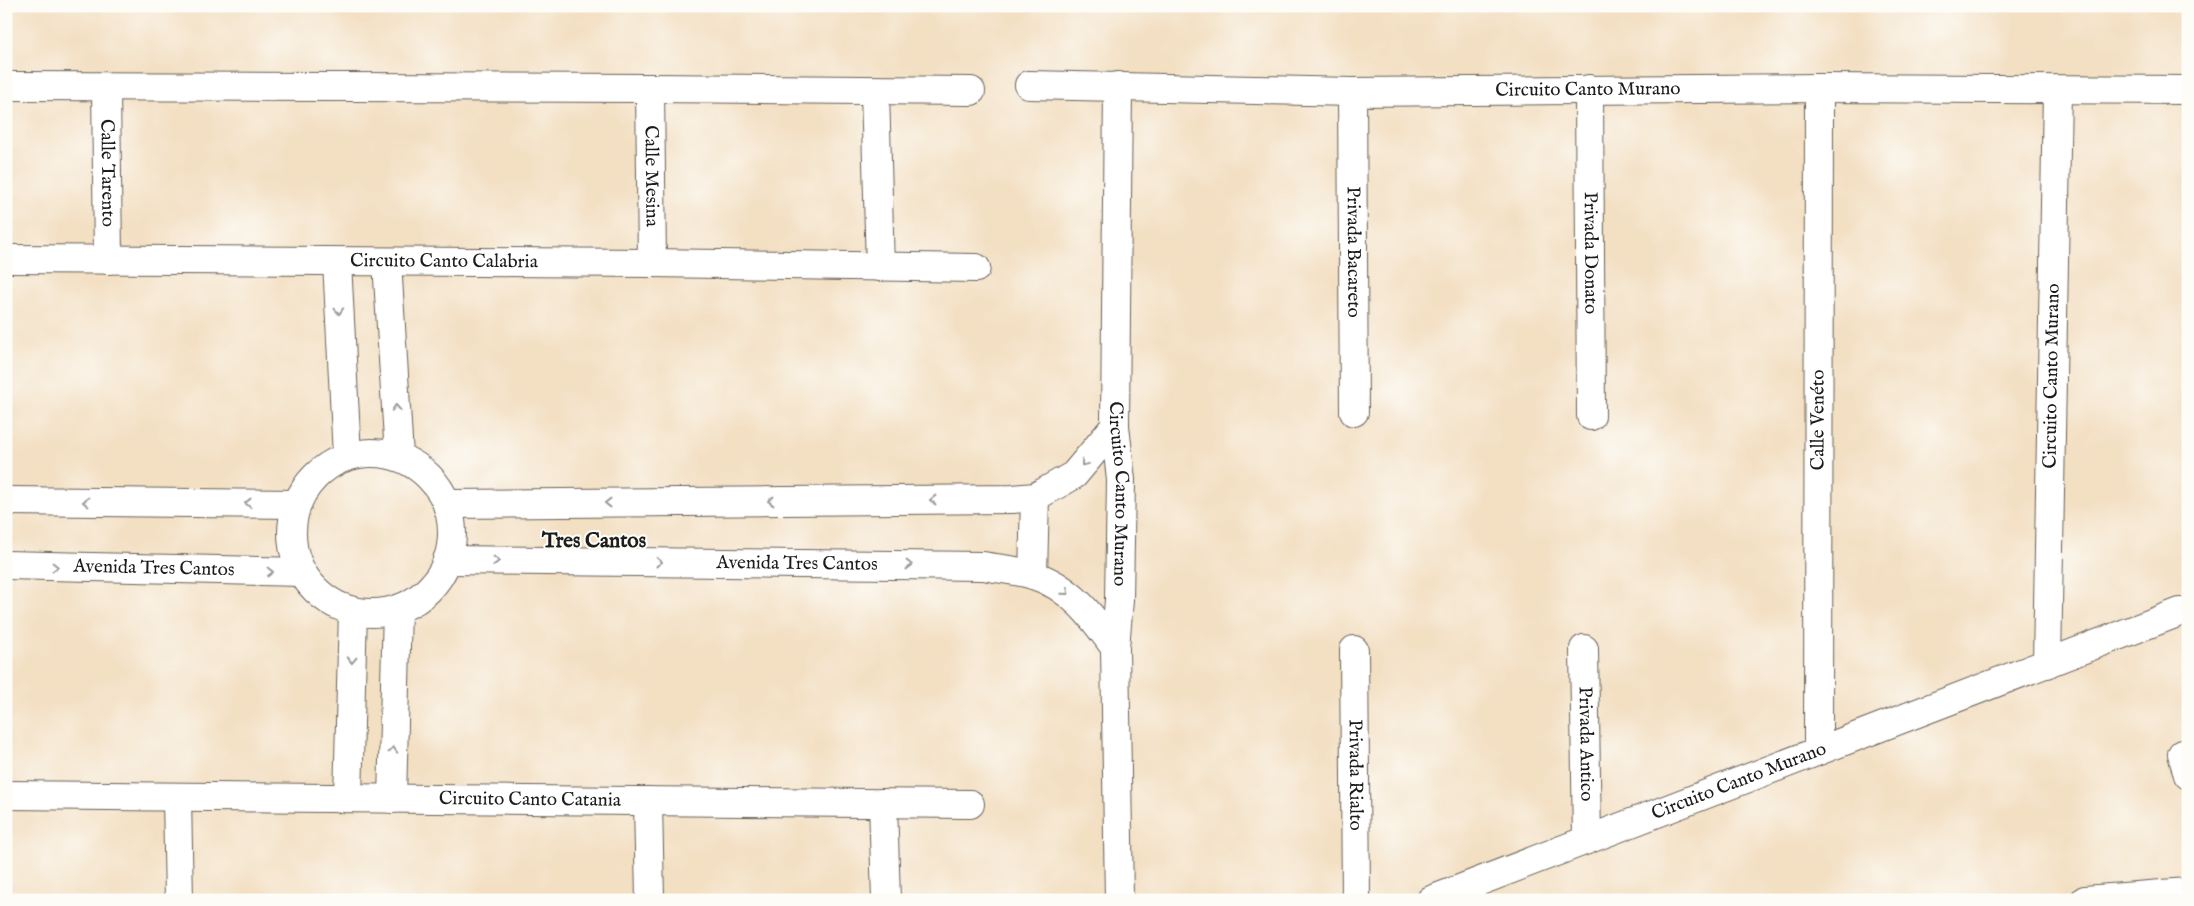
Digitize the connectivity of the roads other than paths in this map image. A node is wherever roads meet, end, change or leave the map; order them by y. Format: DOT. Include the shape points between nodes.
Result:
graph roads {
  1 [pos="1029,85"];
  2 [pos="6,86"];
  3 [pos="1118,86"];
  4 [pos="106,87"];
  5 [pos="650,88"];
  6 [pos="1819,88"];
  7 [pos="1589,89"];
  8 [pos="2057,90"];
  9 [pos="2188,90"];
  10 [pos="875,91"];
  11 [pos="971,91"];
  12 [pos="1352,92"];
  13 [pos="6,259"];
  14 [pos="108,260"];
  15 [pos="337,262"];
  16 [pos="388,262"];
  17 [pos="652,263"];
  18 [pos="880,267"];
  19 [pos="976,268"];
  20 [pos="1354,412"];
  21 [pos="1591,416"];
  22 [pos="1116,426"];
  23 [pos="348,456"];
  24 [pos="399,456"];
  25 [pos="1035,497"];
  26 [pos="6,501"];
  27 [pos="297,504"];
  28 [pos="447,504"];
  29 [pos="447,560"];
  30 [pos="6,566"];
  31 [pos="302,572"];
  32 [pos="1032,575"];
  33 [pos="397,609"];
  34 [pos="353,611"];
  35 [pos="2180,612"];
  36 [pos="1115,648"];
  37 [pos="1584,649"];
  38 [pos="1354,650"];
  39 [pos="2047,664"];
  40 [pos="1818,751"];
  41 [pos="6,795"];
  42 [pos="177,797"];
  43 [pos="348,798"];
  44 [pos="392,799"];
  45 [pos="648,801"];
  46 [pos="883,803"];
  47 [pos="970,804"];
  48 [pos="1587,840"];
  49 [pos="2188,892"];
  50 [pos="178,900"];
  51 [pos="650,900"];
  52 [pos="886,900"];
  53 [pos="1119,900"];
  54 [pos="1356,900"];
  55 [pos="1431,900"];
  56 [pos="2085,900"];
  1 -- 3 [label="street, Circuito Canto Murano"];
  2 -- 4 [label="street"];
  3 -- 12 [label="street, Circuito Canto Murano"];
  3 -- 22 [label="street, Circuito Canto Murano"];
  4 -- 5 [label="street"];
  4 -- 14 [label="street, Calle Tarento"];
  5 -- 10 [label="street"];
  5 -- 17 [label="street, Calle Mesina"];
  6 -- 7 [label="street, Circuito Canto Murano"];
  6 -- 8 [label="street, Circuito Canto Murano"];
  6 -- 40 [label="street, Calle Venéto"];
  7 -- 12 [label="street, Circuito Canto Murano"];
  7 -- 21 [label="street, Privada Donato"];
  8 -- 9 [label="street, Circuito Canto Murano"];
  8 -- 39 [label="street, Circuito Canto Murano"];
  10 -- 11 [label="street"];
  10 -- 18 [label="street"];
  12 -- 20 [label="street, Privada Bacareto"];
  13 -- 14 [label="street, Circuito Canto Calabria"];
  14 -- 15 [label="street, Circuito Canto Calabria"];
  15 -- 16 [label="street, Circuito Canto Calabria"];
  15 -- 23 [label="street, one-way"];
  16 -- 17 [label="street, Circuito Canto Calabria"];
  24 -- 16 [label="street, one-way"];
  17 -- 18 [label="street, Circuito Canto Calabria"];
  18 -- 19 [label="street, Circuito Canto Calabria"];
  22 -- 25 [label="street, one-way" via="1074,475"];
  22 -- 36 [label="street, Circuito Canto Murano" via="1121,480"];
  23 -- 24 [label="street" via="364,452"];
  23 -- 27 [label="street" via="326,466 309,483"];
  24 -- 28 [label="street" via="419,467 436,484"];
  25 -- 28 [label="street, one-way"];
  25 -- 32 [label="street"];
  27 -- 26 [label="street, one-way"];
  27 -- 31 [label="street" via="291,527 292,542"];
  28 -- 29 [label="street" via="452,532"];
  29 -- 32 [label="street, Avenida Tres Cantos, one-way" via="983,566"];
  29 -- 33 [label="street" via="436,580 420,597"];
  30 -- 31 [label="street, Avenida Tres Cantos, one-way"];
  31 -- 34 [label="street" via="315,590 333,603"];
  32 -- 36 [label="street, Avenida Tres Cantos, one-way" via="1067,592 1091,614"];
  33 -- 34 [label="street" via="369,613"];
  44 -- 33 [label="street, one-way"];
  34 -- 43 [label="street, one-way"];
  35 -- 39 [label="street, Circuito Canto Murano"];
  36 -- 53 [label="street, Circuito Canto Murano"];
  37 -- 48 [label="street, Privada Antico"];
  38 -- 54 [label="street, Privada Rialto"];
  39 -- 40 [label="street, Circuito Canto Murano"];
  40 -- 48 [label="street, Circuito Canto Murano"];
  41 -- 42 [label="street, Circuito Canto Catania"];
  42 -- 43 [label="street, Circuito Canto Catania"];
  42 -- 50 [label="street"];
  43 -- 44 [label="street, Circuito Canto Catania"];
  44 -- 45 [label="street, Circuito Canto Catania"];
  45 -- 46 [label="street, Circuito Canto Catania"];
  45 -- 51 [label="street"];
  46 -- 47 [label="street, Circuito Canto Catania"];
  46 -- 52 [label="street"];
  48 -- 55 [label="street, Circuito Canto Murano"];
  49 -- 56 [label="street"];
}
